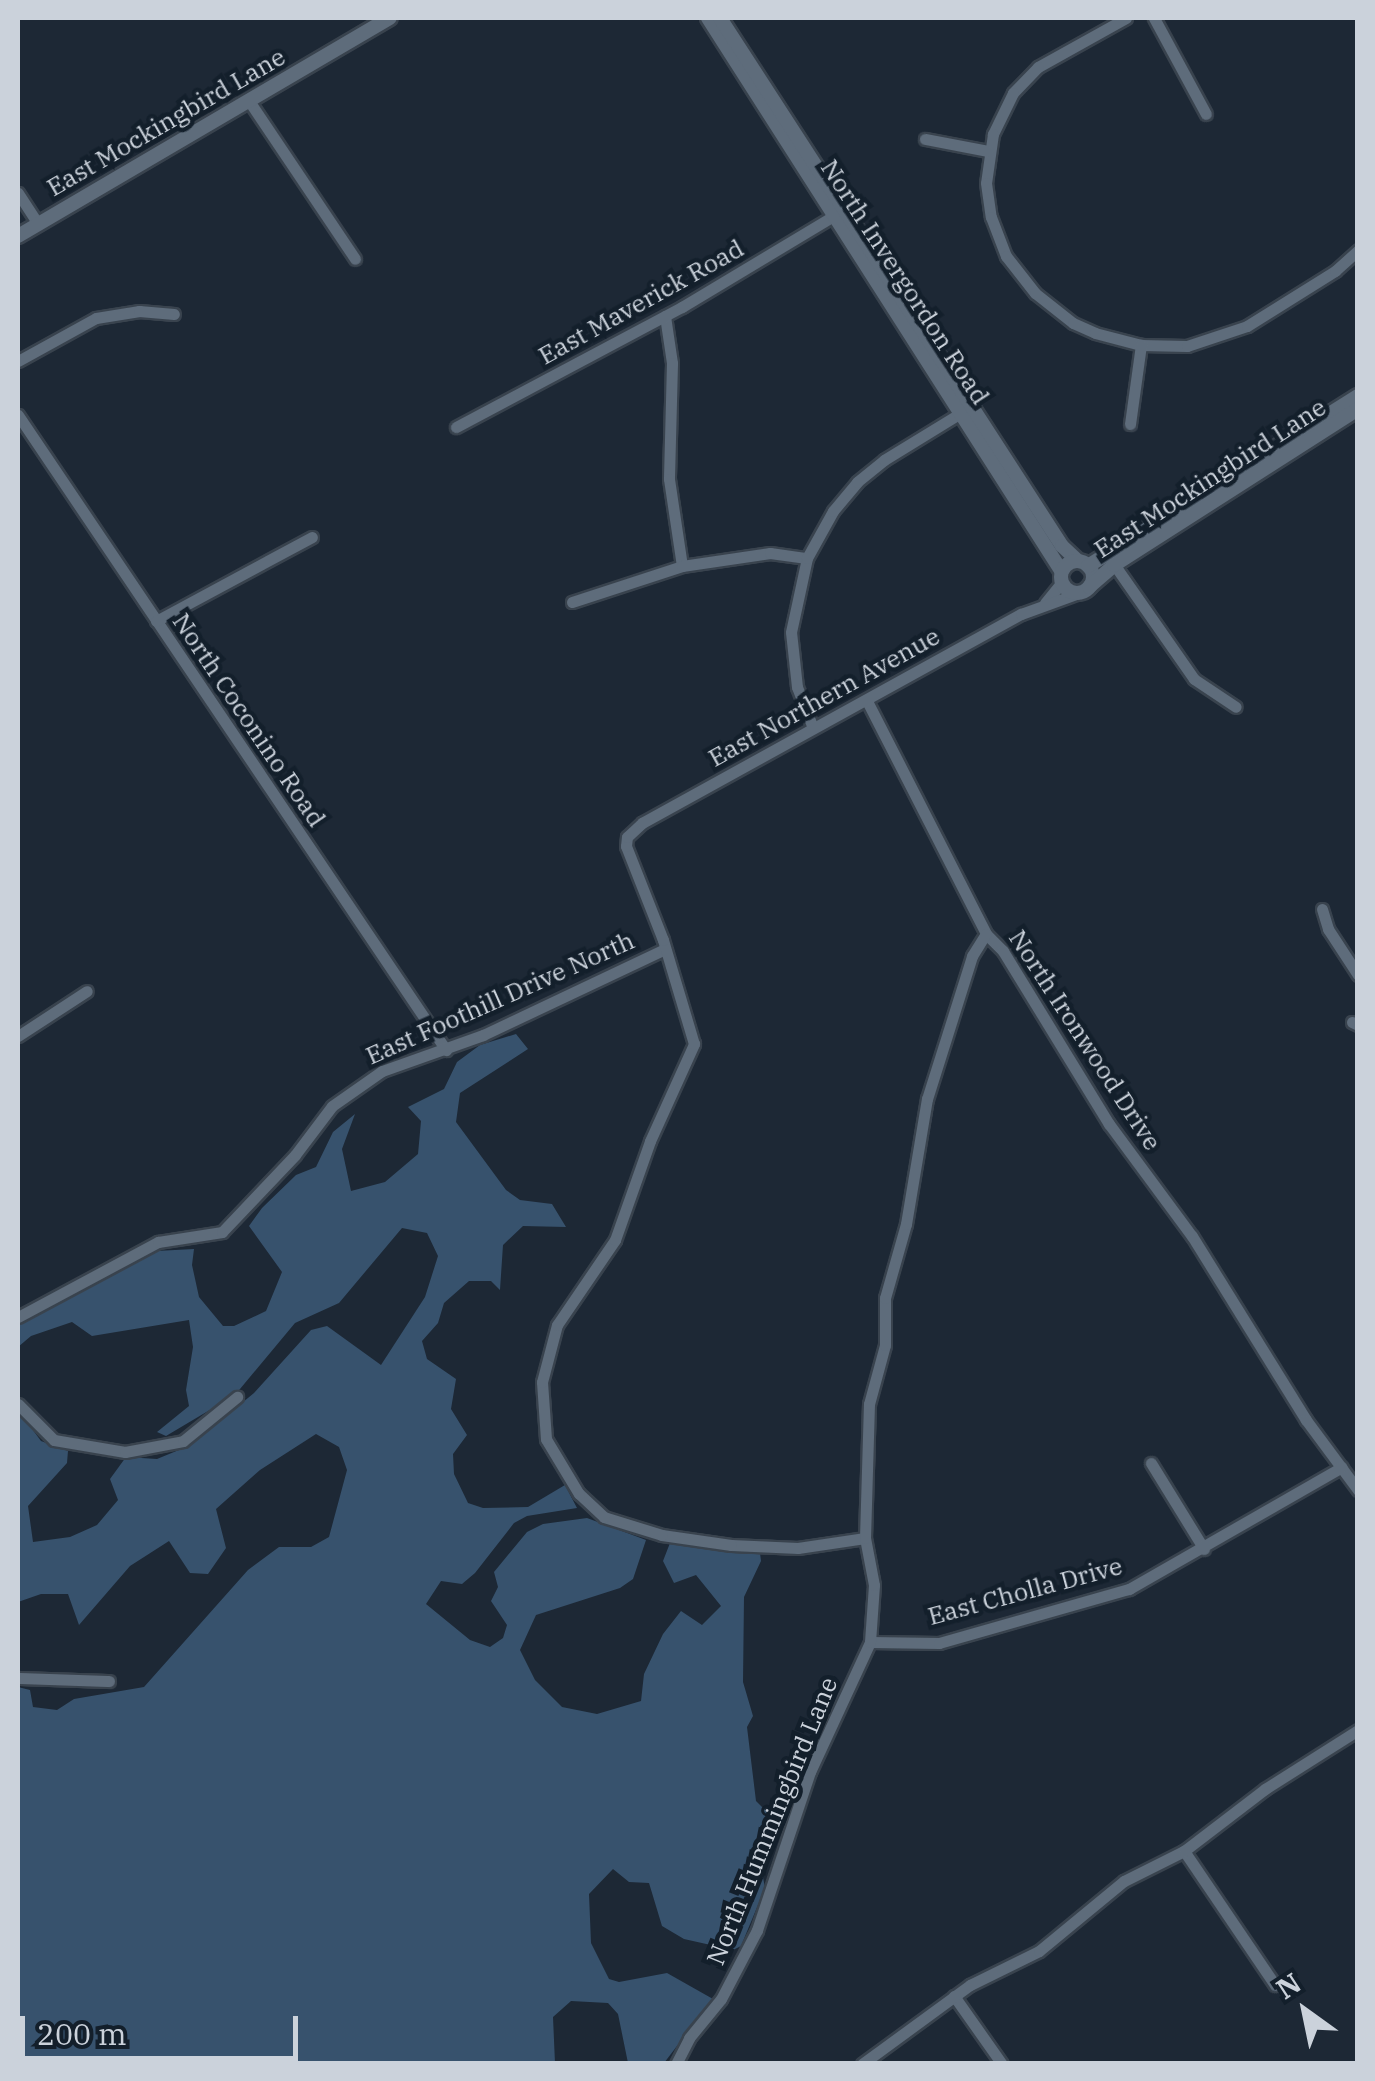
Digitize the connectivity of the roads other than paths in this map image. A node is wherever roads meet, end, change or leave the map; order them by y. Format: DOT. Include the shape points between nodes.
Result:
graph roads {
  1 [pos="390,18"];
  2 [pos="708,18"];
  3 [pos="720,18"];
  4 [pos="1126,18"];
  5 [pos="1154,18"];
  6 [pos="249,101"];
  7 [pos="1206,114"];
  8 [pos="925,138"];
  9 [pos="988,151"];
  10 [pos="18,193"];
  11 [pos="840,213"];
  12 [pos="38,224"];
  13 [pos="18,236"];
  14 [pos="1358,250"];
  15 [pos="354,259"];
  16 [pos="174,314"];
  17 [pos="665,316"];
  18 [pos="1141,345"];
  19 [pos="18,362"];
  20 [pos="1357,400"];
  21 [pos="968,408"];
  22 [pos="18,414"];
  23 [pos="1130,424"];
  24 [pos="456,427"];
  25 [pos="312,536"];
  26 [pos="807,558"];
  27 [pos="1111,560"];
  28 [pos="1083,564"];
  29 [pos="682,566"];
  30 [pos="1062,577"];
  31 [pos="1084,590"];
  32 [pos="572,602"];
  33 [pos="1042,605"];
  34 [pos="156,621"];
  35 [pos="866,701"];
  36 [pos="1236,708"];
  37 [pos="813,728"];
  38 [pos="1322,909"];
  39 [pos="986,934"];
  40 [pos="665,949"];
  41 [pos="1358,976"];
  42 [pos="87,991"];
  43 [pos="18,1036"];
  44 [pos="446,1050"];
  45 [pos="18,1317"];
  46 [pos="237,1397"];
  47 [pos="18,1404"];
  48 [pos="1152,1463"];
  49 [pos="1342,1467"];
  50 [pos="1358,1490"];
  51 [pos="865,1538"];
  52 [pos="1204,1548"];
  53 [pos="870,1642"];
  54 [pos="18,1678"];
  55 [pos="109,1681"];
  56 [pos="1358,1730"];
  57 [pos="1184,1851"];
  58 [pos="1275,1985"];
  59 [pos="954,1996"];
  60 [pos="676,2064"];
  61 [pos="862,2064"];
  62 [pos="1002,2064"];
  1 -- 6 [label="street, East Mockingbird Lane"];
  2 -- 11 [label="street, North Invergordon Road"];
  3 -- 11 [label="street, North Invergordon Road"];
  4 -- 9 [label="street" via="1030,74 1003,111"];
  5 -- 7 [label="street"];
  6 -- 12 [label="street, East Mockingbird Lane"];
  6 -- 15 [label="street"];
  8 -- 9 [label="street"];
  9 -- 18 [label="street" via="991,217 1019,275 1073,323"];
  10 -- 12 [label="street"];
  11 -- 17 [label="street, East Maverick Road"];
  11 -- 21 [label="street, North Invergordon Road"];
  12 -- 13 [label="street, East Mockingbird Lane"];
  14 -- 18 [label="street" via="1299,295 1225,337 1187,346"];
  16 -- 19 [label="street" via="96,318"];
  17 -- 24 [label="street, East Maverick Road"];
  17 -- 29 [label="street" via="672,363 669,480"];
  18 -- 23 [label="street"];
  20 -- 27 [label="street, East Mockingbird Lane"];
  21 -- 26 [label="street" via="857,482"];
  21 -- 28 [label="street, North Invergordon Road" via="1062,546"];
  21 -- 30 [label="street, North Invergordon Road"];
  22 -- 34 [label="street, North Coconino Road"];
  25 -- 34 [label="street"];
  26 -- 29 [label="street" via="770,553"];
  26 -- 37 [label="street" via="791,632 797,687"];
  27 -- 28 [label="street, East Mockingbird Lane"];
  27 -- 31 [label="street, East Mockingbird Lane"];
  27 -- 36 [label="street" via="1194,679"];
  28 -- 30 [label="street"];
  28 -- 31 [label="street" via="1092,578"];
  29 -- 32 [label="street"];
  30 -- 31 [label="street, North Invergordon Road" via="1068,590"];
  30 -- 33 [label="street, East Northern Avenue"];
  31 -- 33 [label="street, East Northern Avenue"];
  33 -- 35 [label="street, East Northern Avenue"];
  34 -- 44 [label="street, North Coconino Road"];
  35 -- 37 [label="street, East Northern Avenue"];
  35 -- 39 [label="street, North Ironwood Drive"];
  37 -- 40 [label="street, East Northern Avenue" via="631,832 626,846"];
  38 -- 41 [label="street"];
  39 -- 49 [label="street, North Ironwood Drive" via="1003,950 1109,1124 1192,1236"];
  39 -- 51 [label="street" via="972,956 927,1099 906,1224 888,1278 885,1345 869,1404"];
  40 -- 44 [label="street, East Foothill Drive North"];
  40 -- 51 [label="street" via="694,1044 615,1240 557,1325 542,1382 546,1439 580,1494 604,1518 731,1545 798,1548"];
  42 -- 43 [label="street"];
  44 -- 45 [label="street, East Foothill Drive North" via="382,1070 332,1106 222,1232 158,1242"];
  46 -- 47 [label="street" via="183,1441 125,1452 54,1440"];
  48 -- 52 [label="street"];
  49 -- 50 [label="street, North Ironwood Drive"];
  49 -- 52 [label="street, East Cholla Drive"];
  51 -- 53 [label="street" via="874,1585"];
  52 -- 53 [label="street, East Cholla Drive" via="1129,1589 1048,1613 939,1643"];
  53 -- 60 [label="street, North Hummingbird Lane" via="810,1772 757,1930"];
  54 -- 55 [label="street"];
  56 -- 57 [label="street"];
  57 -- 58 [label="street"];
  57 -- 59 [label="street" via="1124,1880 1038,1952"];
  59 -- 61 [label="street"];
  59 -- 62 [label="street"];
}
